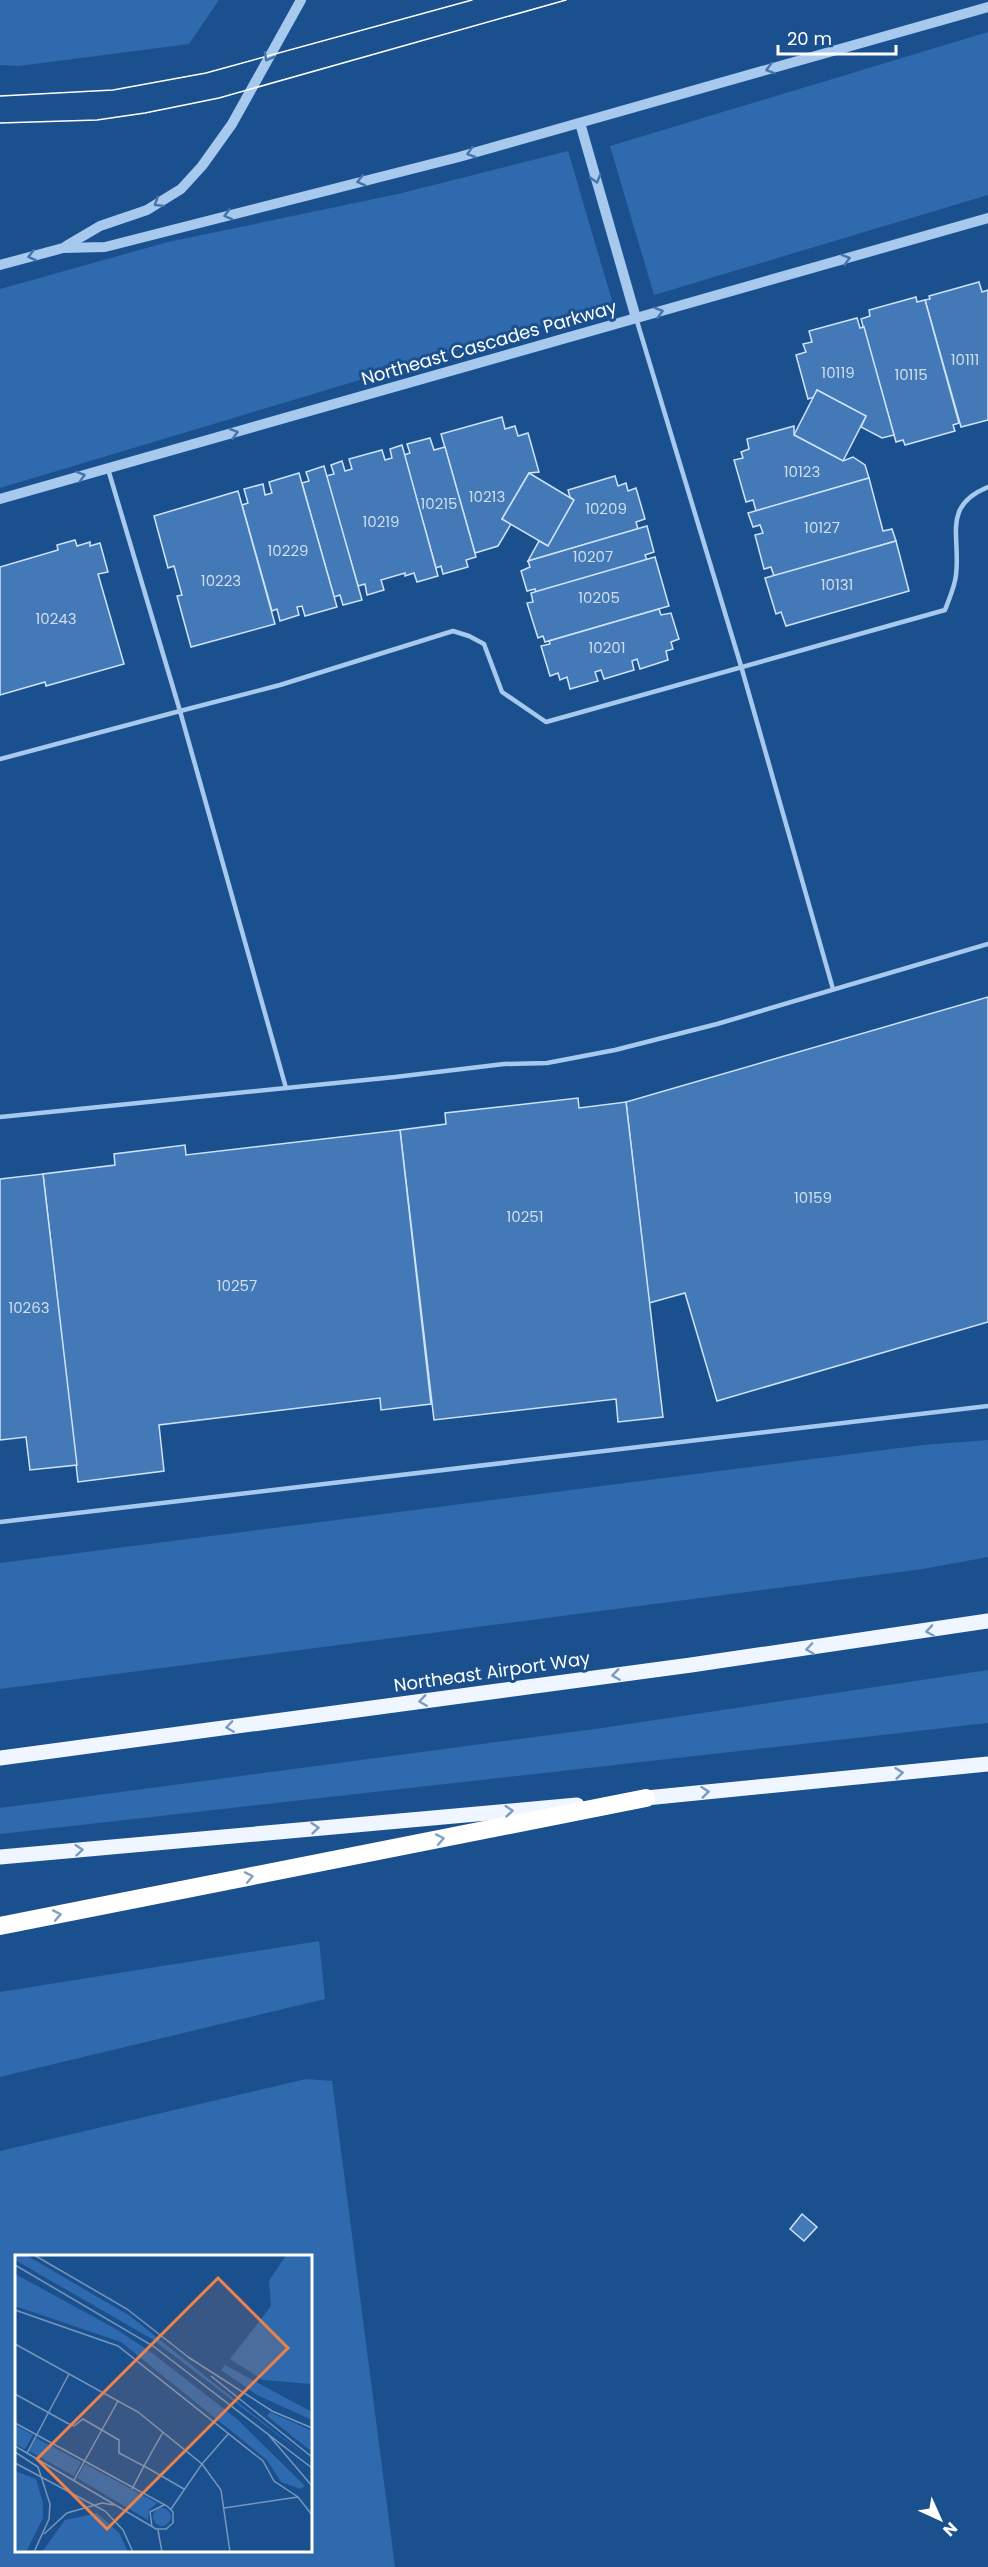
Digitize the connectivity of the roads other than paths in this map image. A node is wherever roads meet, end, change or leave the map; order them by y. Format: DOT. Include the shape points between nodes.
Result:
graph roads {
  1 [pos="301,0"];
  2 [pos="988,7"];
  3 [pos="580,123"];
  4 [pos="988,219"];
  5 [pos="63,248"];
  6 [pos="0,265"];
  7 [pos="636,318"];
  8 [pos="108,469"];
  9 [pos="988,488"];
  10 [pos="0,499"];
  11 [pos="741,666"];
  12 [pos="180,711"];
  13 [pos="0,759"];
  14 [pos="988,944"];
  15 [pos="833,989"];
  16 [pos="286,1088"];
  17 [pos="0,1117"];
  18 [pos="988,1406"];
  19 [pos="0,1522"];
  20 [pos="988,1621"];
  21 [pos="0,1758"];
  22 [pos="988,1764"];
  23 [pos="646,1798"];
  24 [pos="0,1857"];
  25 [pos="0,1926"];
  1 -- 5 [label="street, one-way" via="232,124 181,189 147,210 100,226"];
  2 -- 3 [label="street, one-way"];
  3 -- 5 [label="street, one-way" via="105,247"];
  3 -- 7 [label="street, one-way"];
  7 -- 4 [label="street, Northeast Cascades Parkway, one-way"];
  5 -- 6 [label="street, one-way"];
  8 -- 7 [label="street, Northeast Cascades Parkway, one-way"];
  7 -- 11 [label="lane"];
  10 -- 8 [label="street, Northeast Cascades Parkway, one-way"];
  8 -- 12 [label="lane"];
  9 -- 11 [label="lane" via="976,492 963,504 956,518 956,576 945,610"];
  11 -- 12 [label="lane" via="546,722 502,692 484,644 453,631 280,685"];
  11 -- 15 [label="lane"];
  12 -- 13 [label="lane"];
  12 -- 16 [label="lane"];
  14 -- 15 [label="lane"];
  15 -- 16 [label="lane" via="717,1024 558,1061"];
  16 -- 17 [label="lane"];
  18 -- 19 [label="lane"];
  20 -- 21 [label="main road, Northeast Airport Way, one-way" via="809,1649"];
  23 -- 22 [label="main road, one-way"];
  24 -- 23 [label="main road, one-way"];
  25 -- 23 [label="highway, one-way"];
}
